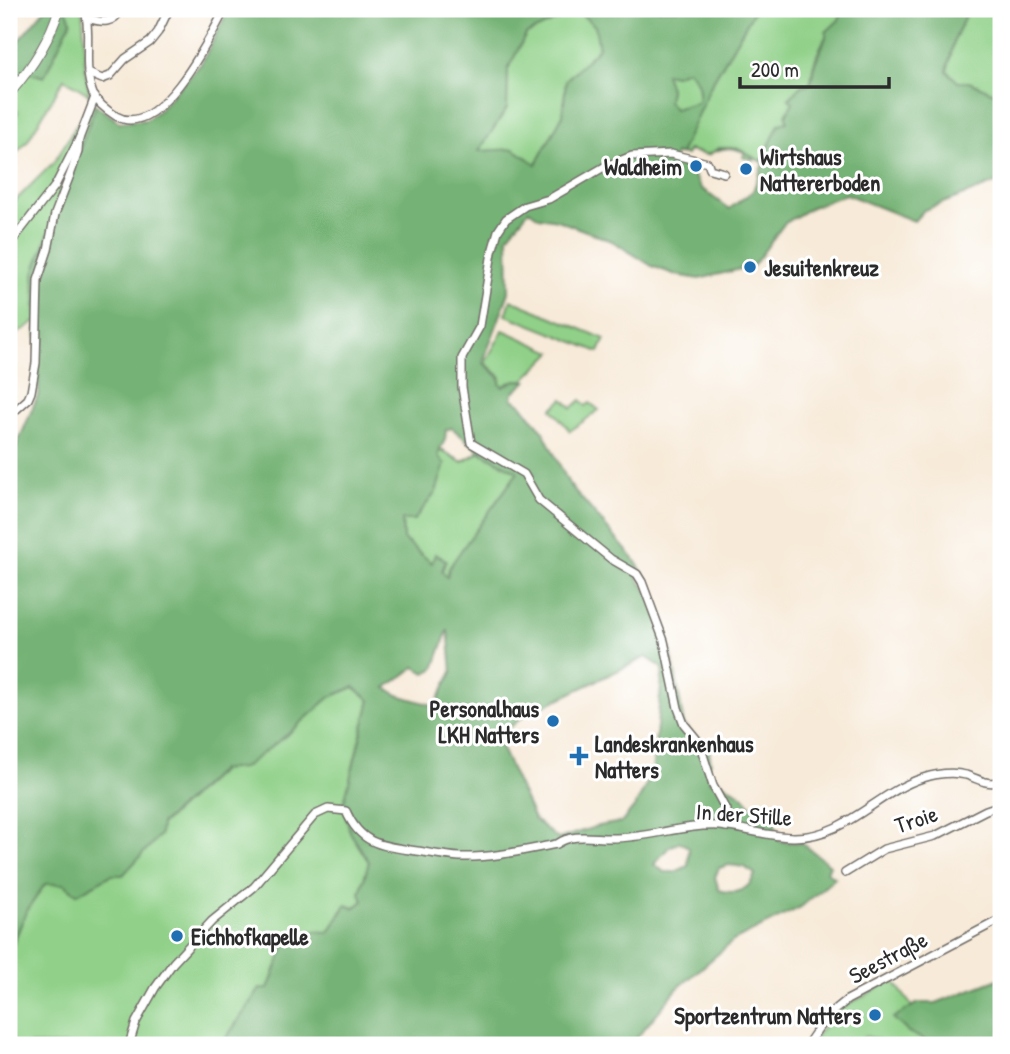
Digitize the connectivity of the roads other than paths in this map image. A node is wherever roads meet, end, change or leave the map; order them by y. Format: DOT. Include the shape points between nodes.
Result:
graph roads {
  1 [pos="58,9"];
  2 [pos="85,9"];
  3 [pos="121,9"];
  4 [pos="169,9"];
  5 [pos="225,9"];
  6 [pos="88,18"];
  7 [pos="88,73"];
  8 [pos="9,94"];
  9 [pos="95,97"];
  10 [pos="79,139"];
  11 [pos="724,173"];
  12 [pos="9,245"];
  13 [pos="9,416"];
  14 [pos="1001,782"];
  15 [pos="1001,805"];
  16 [pos="726,827"];
  17 [pos="845,873"];
  18 [pos="1001,919"];
  19 [pos="129,1045"];
  20 [pos="807,1045"];
  1 -- 8 [label="main road" via="37,55"];
  2 -- 6 [label="street"];
  3 -- 6 [label="street" via="110,21"];
  4 -- 7 [label="street" via="152,40 113,74 102,79"];
  5 -- 9 [label="street" via="195,65 150,113 125,119"];
  6 -- 7 [label="street"];
  7 -- 9 [label="street"];
  9 -- 10 [label="street"];
  10 -- 12 [label="street" via="55,186"];
  10 -- 13 [label="street" via="38,280 31,392"];
  11 -- 16 [label="street" via="710,169 708,163 671,154 632,156 506,219 492,252 480,326 461,365 474,445 524,474 539,500 642,582 664,641 678,708 699,742 726,810"];
  14 -- 16 [label="street, In der Stille" via="989,784 965,775 930,776 820,834 792,837"];
  15 -- 17 [label="street, Troie" via="935,836 884,849"];
  16 -- 19 [label="street, In der Stille" via="563,839 497,855 459,857 380,845 357,831 344,809 322,811 254,887 212,920 173,963 142,1011"];
  18 -- 20 [label="street, Seestraße" via="847,1000 826,1017"];
}
